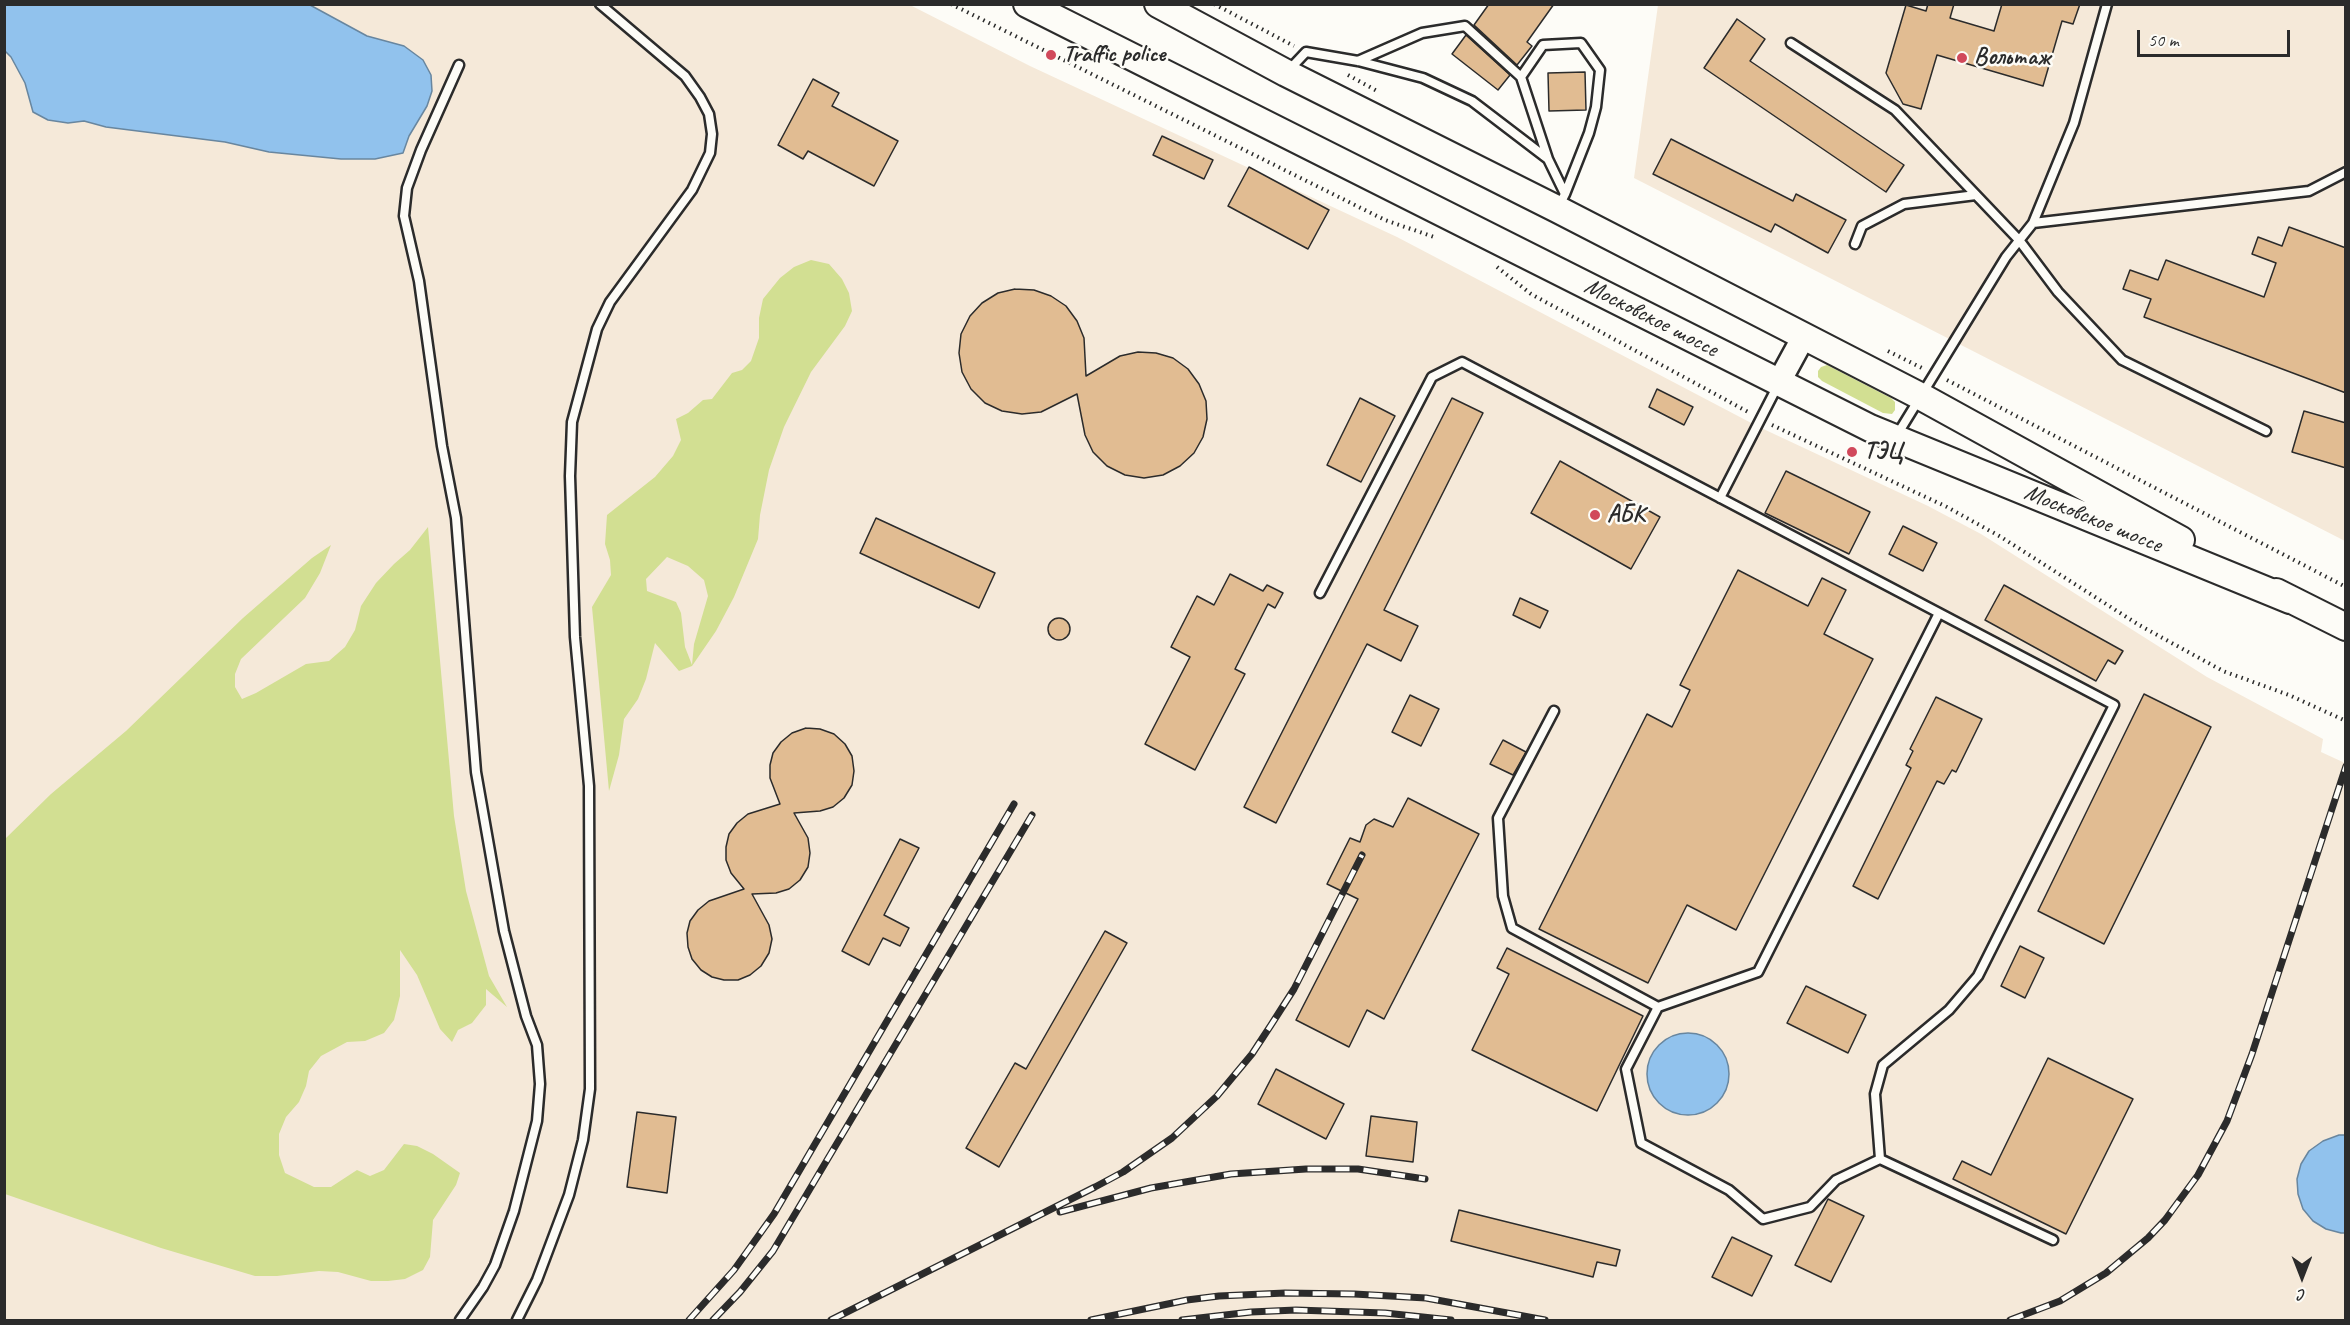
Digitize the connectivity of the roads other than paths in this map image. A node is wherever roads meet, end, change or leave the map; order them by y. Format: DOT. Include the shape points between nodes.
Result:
graph roads {
  1 [pos="600,4"];
  2 [pos="1027,4"];
  3 [pos="1158,4"];
  4 [pos="2107,4"];
  5 [pos="1791,43"];
  6 [pos="1358,62"];
  7 [pos="459,64"];
  8 [pos="1286,73"];
  9 [pos="1521,77"];
  10 [pos="1548,159"];
  11 [pos="2346,172"];
  12 [pos="1976,195"];
  13 [pos="1561,201"];
  14 [pos="2033,223"];
  15 [pos="2019,240"];
  16 [pos="1855,244"];
  17 [pos="1804,336"];
  18 [pos="1779,382"];
  19 [pos="1920,396"];
  20 [pos="2266,431"];
  21 [pos="1895,438"];
  22 [pos="1720,498"];
  23 [pos="1320,593"];
  24 [pos="2290,600"];
  25 [pos="1939,613"];
  26 [pos="2346,627"];
  27 [pos="1554,711"];
  28 [pos="1658,1007"];
  29 [pos="1880,1160"];
  30 [pos="2053,1240"];
  31 [pos="460,1320"];
  32 [pos="517,1320"];
  1 -- 32 [label="lane" via="685,76 709,114 712,134 710,153 692,190 610,302 597,329 572,422 575,638 589,786 590,1089 583,1140 569,1195 537,1280"];
  2 -- 18 [label="main road, Московское шоссе"];
  3 -- 8 [label="main road, Московское шоссе"];
  4 -- 14 [label="lane" via="2074,123"];
  5 -- 12 [label="lane" via="1895,110"];
  6 -- 8 [label="lane" via="1306,52"];
  6 -- 9 [label="lane" via="1422,33 1465,26"];
  6 -- 10 [label="lane" via="1424,78 1472,101"];
  7 -- 31 [label="lane" via="407,188 404,216 419,281 456,518 476,772 504,931 537,1045 540,1084 537,1121 514,1211 495,1265"];
  8 -- 13 [label="main road, Московское шоссе"];
  9 -- 10 [label="lane"];
  9 -- 13 [label="lane" via="1544,45 1581,43 1600,70 1589,133"];
  10 -- 13 [label="lane"];
  11 -- 14 [label="lane" via="2309,191"];
  12 -- 15 [label="lane"];
  12 -- 16 [label="lane" via="1904,204 1862,226"];
  13 -- 17 [label="main road, Московское шоссе"];
  14 -- 15 [label="lane"];
  15 -- 19 [label="lane"];
  15 -- 20 [label="lane" via="2058,292 2122,360"];
  17 -- 18 [label="street"];
  17 -- 19 [label="main road, Московское шоссе"];
  18 -- 21 [label="main road, Московское шоссе"];
  18 -- 22 [label="lane"];
  19 -- 21 [label="lane"];
  19 -- 24 [label="main road, Московское шоссе"];
  21 -- 24 [label="main road, Московское шоссе"];
  22 -- 23 [label="lane" via="1462,362 1432,377"];
  22 -- 25 [label="lane"];
  24 -- 26 [label="main road, Московское шоссе"];
  25 -- 28 [label="lane" via="1758,972"];
  25 -- 29 [label="lane" via="2114,705 1978,976 1949,1010 1883,1065 1875,1094"];
  27 -- 28 [label="lane" via="1498,818 1503,896 1512,928"];
  28 -- 29 [label="lane" via="1626,1069 1641,1143 1729,1190 1763,1219 1810,1207 1836,1180"];
  29 -- 30 [label="lane"];
}
